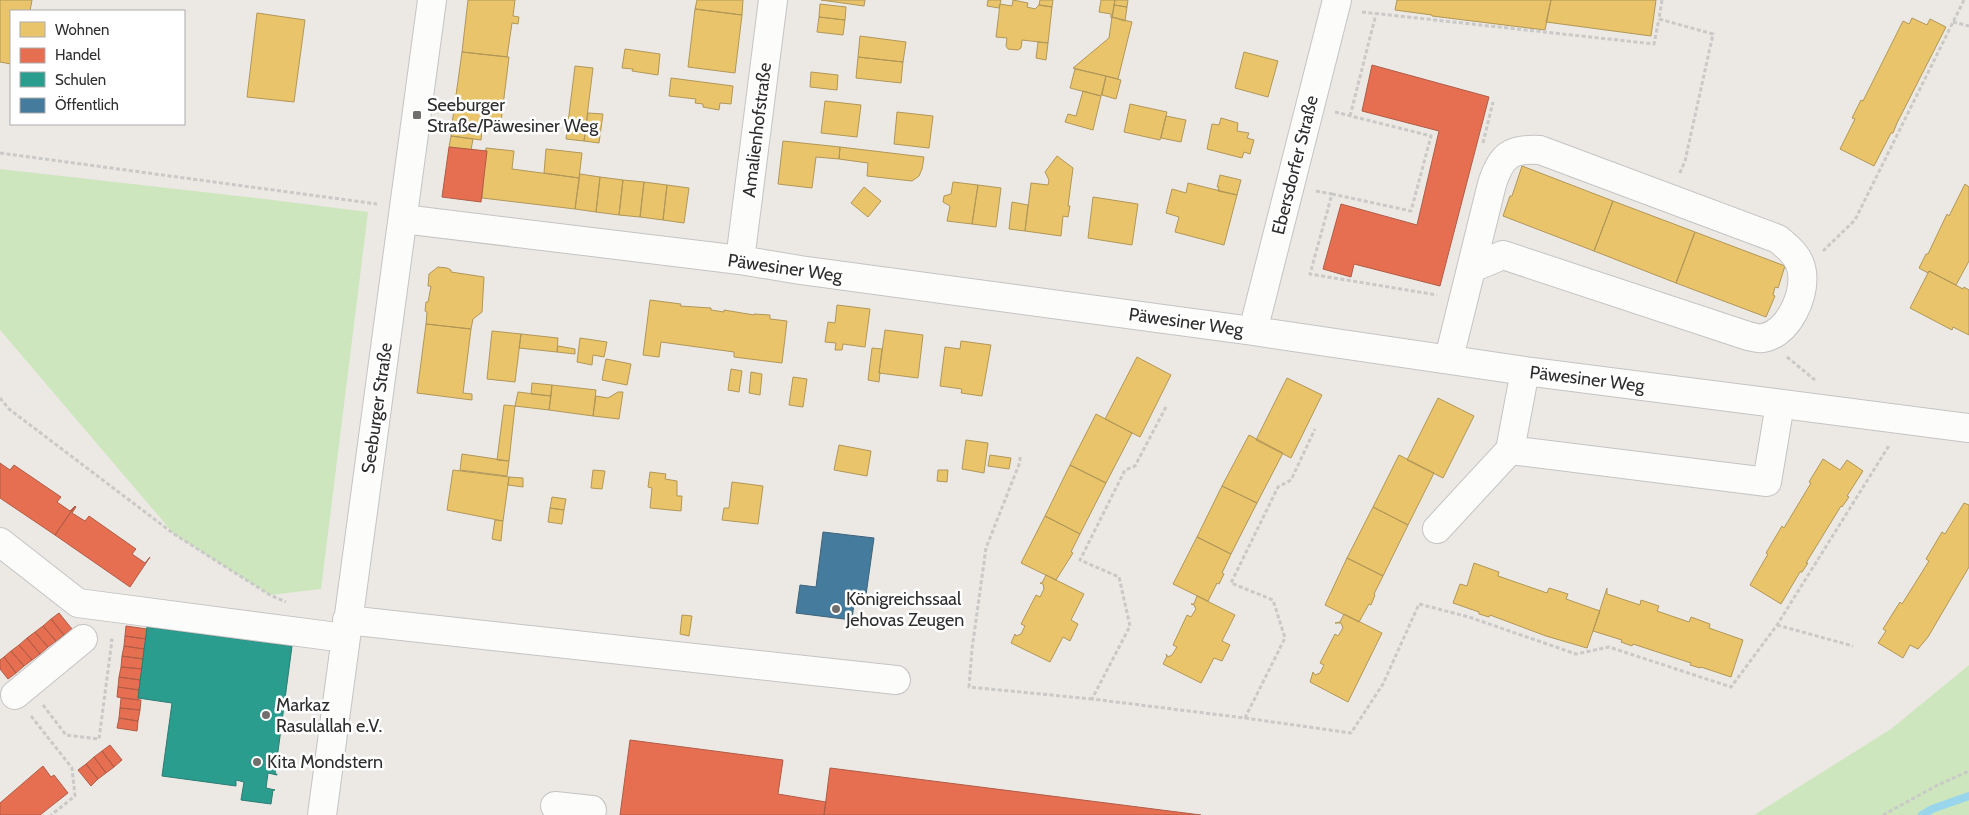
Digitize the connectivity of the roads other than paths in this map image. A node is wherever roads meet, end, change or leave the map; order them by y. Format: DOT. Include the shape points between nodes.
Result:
graph roads {
  1 [pos="432,0"];
  2 [pos="773,0"];
  3 [pos="1348,6"];
  4 [pos="403,219"];
  5 [pos="740,260"];
  6 [pos="1472,268"];
  7 [pos="1254,330"];
  8 [pos="1449,358"];
  9 [pos="1525,371"];
  10 [pos="1780,404"];
  11 [pos="1969,428"];
  12 [pos="1510,450"];
  13 [pos="1437,529"];
  14 [pos="0,542"];
  15 [pos="346,629"];
  16 [pos="83,639"];
  17 [pos="896,680"];
  18 [pos="15,695"];
  19 [pos="555,806"];
  20 [pos="592,810"];
  21 [pos="322,815"];
  1 -- 4 [label="street, Seeburger Straße"];
  2 -- 5 [label="street, Amalienhofstraße"];
  3 -- 7 [label="street, Ebersdorfer Straße"];
  4 -- 5 [label="street, Päwesiner Weg"];
  4 -- 15 [label="street, Seeburger Straße"];
  5 -- 7 [label="street, Päwesiner Weg"];
  6 -- 6 [label="street" via="1503,255 1748,336 1763,338 1780,330 1793,314 1802,288 1802,272 1794,253 1778,239 1540,150 1524,148 1506,157 1497,169"];
  6 -- 8 [label="street"];
  7 -- 8 [label="street, Päwesiner Weg"];
  8 -- 9 [label="street, Päwesiner Weg"];
  9 -- 10 [label="street, Päwesiner Weg"];
  9 -- 12 [label="street"];
  10 -- 11 [label="street, Päwesiner Weg"];
  10 -- 12 [label="street" via="1767,482"];
  12 -- 13 [label="street"];
  14 -- 15 [label="street" via="78,603"];
  15 -- 17 [label="street"];
  15 -- 21 [label="street, Seeburger Straße"];
  16 -- 18 [label="street"];
  19 -- 20 [label="street"];
}
